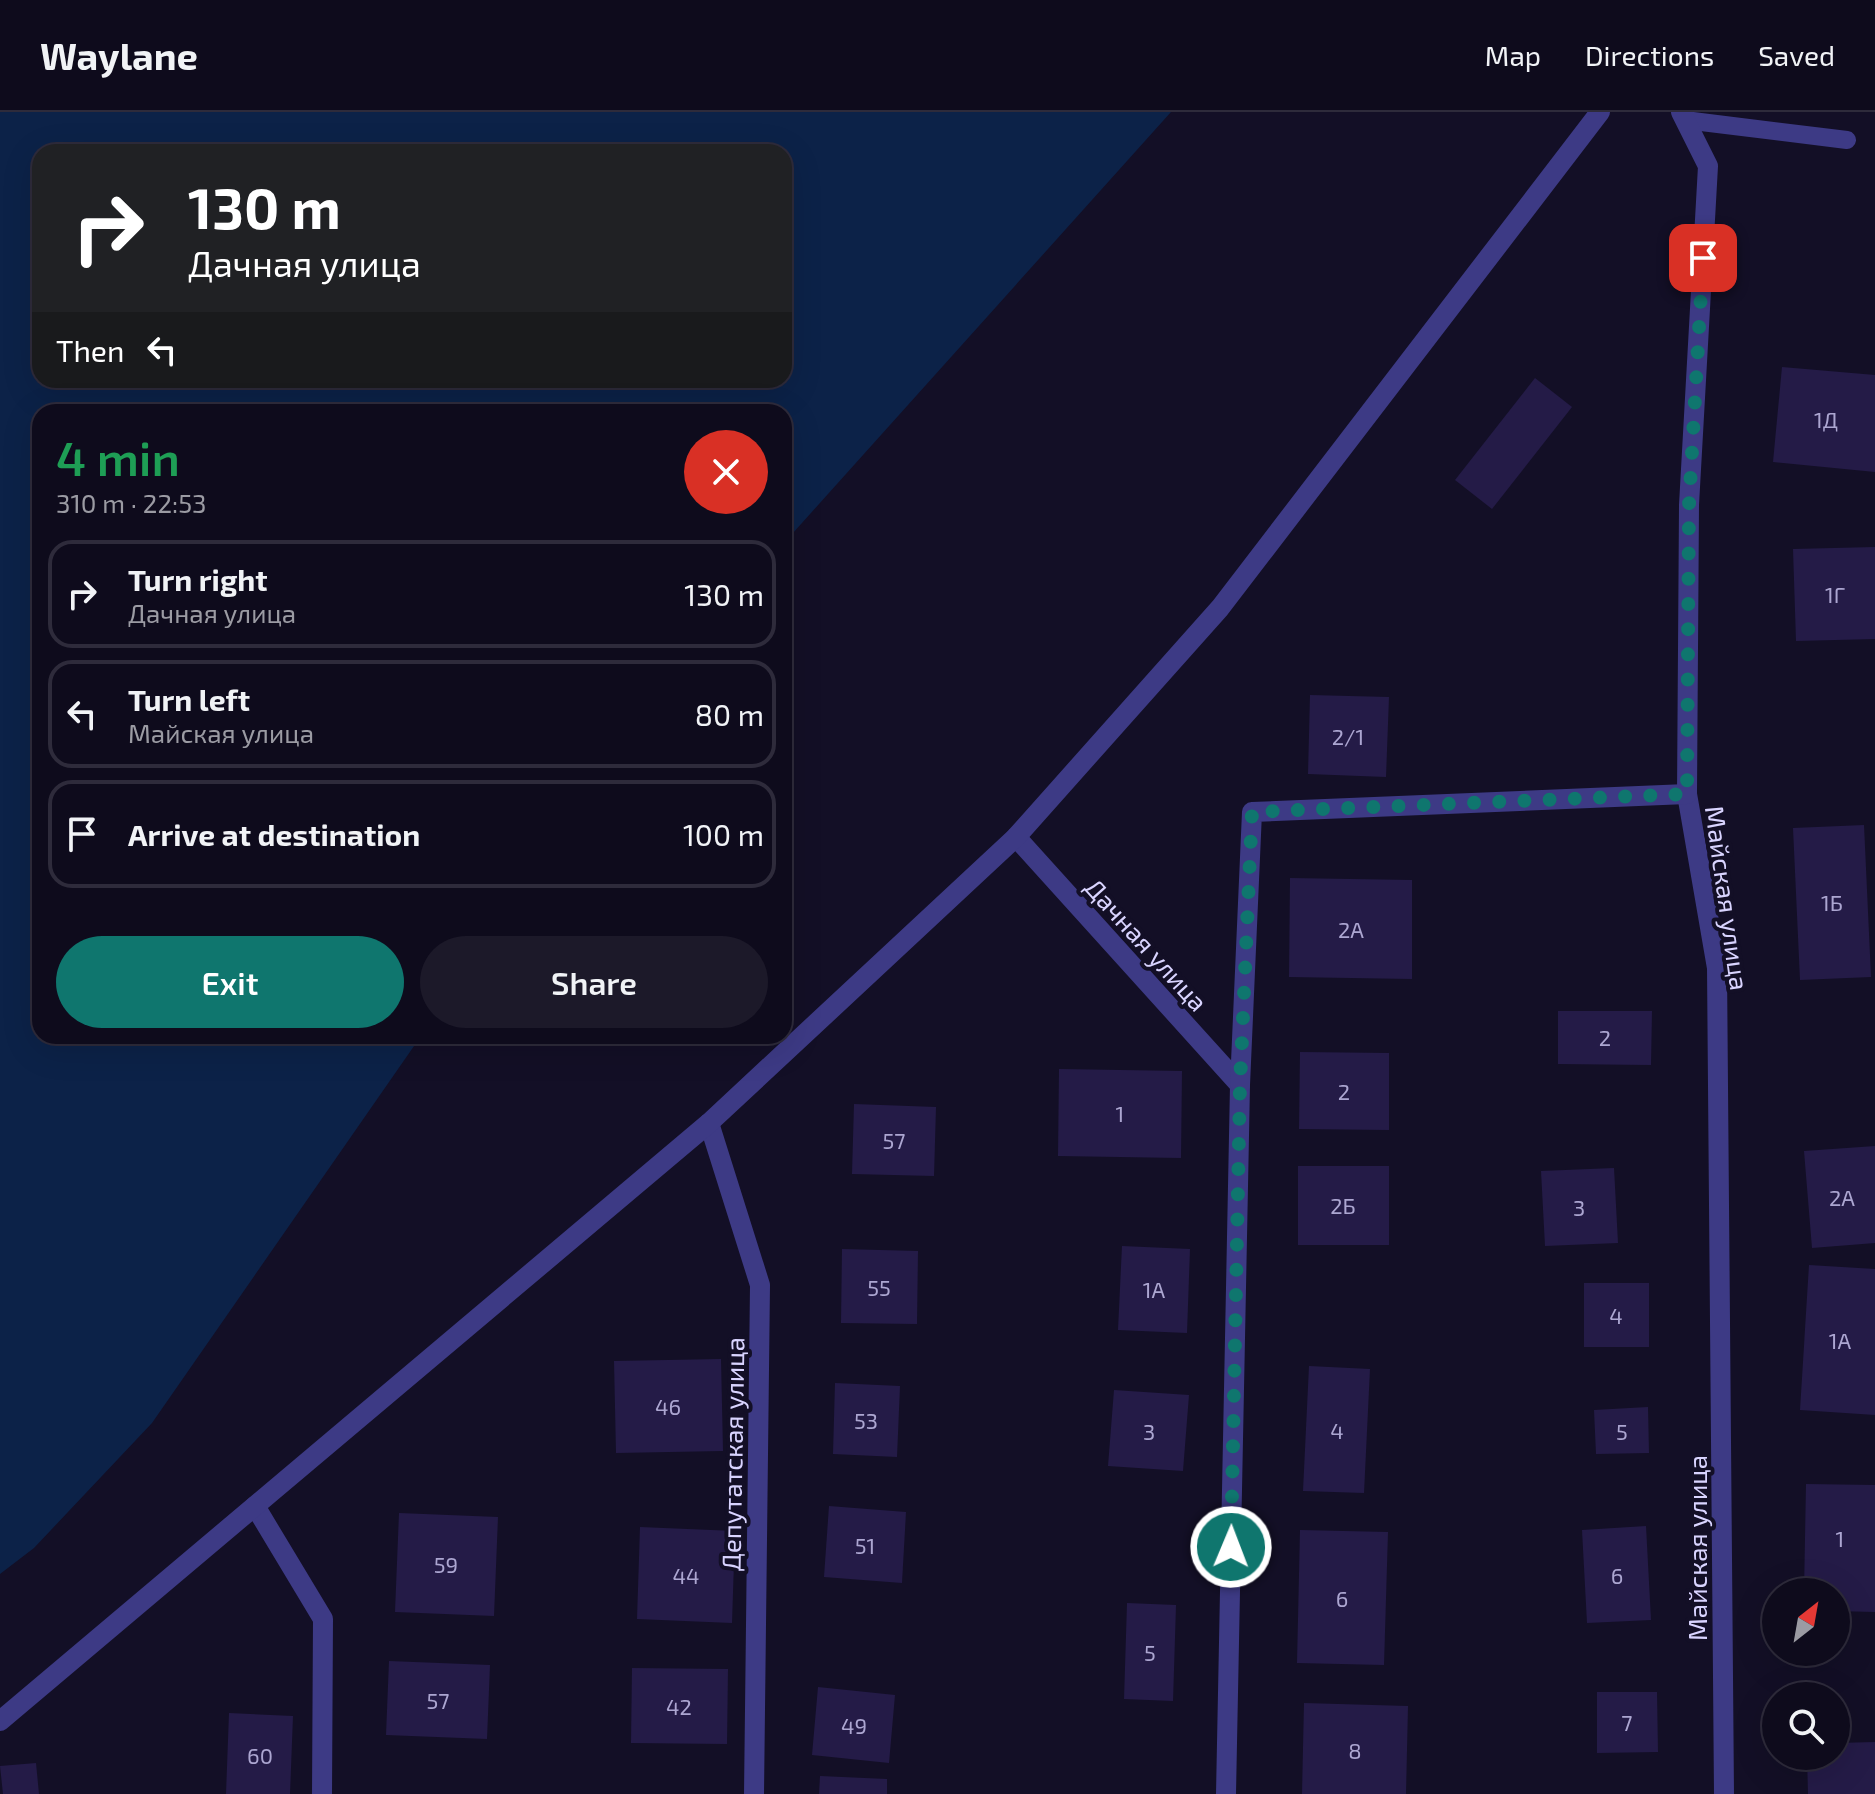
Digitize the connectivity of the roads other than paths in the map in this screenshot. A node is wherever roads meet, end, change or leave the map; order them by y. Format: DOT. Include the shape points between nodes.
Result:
graph roads {
  1 [pos="1600,112"];
  2 [pos="1683,116"];
  3 [pos="1847,140"];
  4 [pos="1687,794"];
  5 [pos="1016,837"];
  6 [pos="1240,1085"];
  7 [pos="709,1123"];
  8 [pos="255,1506"];
  9 [pos="0,1721"];
  10 [pos="322,1794"];
  11 [pos="754,1794"];
  12 [pos="1226,1794"];
  13 [pos="1724,1794"];
  1 -- 5 [label="street" via="1220,608"];
  2 -- 3 [label="lane"];
  2 -- 4 [label="street, Майская улица" via="1708,166 1689,505"];
  4 -- 6 [label="street, Дачная улица" via="1252,812"];
  4 -- 13 [label="street, Майская улица" via="1717,968"];
  5 -- 6 [label="street, Дачная улица"];
  5 -- 7 [label="street"];
  6 -- 12 [label="street, Дачная улица"];
  7 -- 8 [label="street"];
  7 -- 11 [label="street, Депутатская улица" via="760,1285"];
  8 -- 9 [label="street"];
  8 -- 10 [label="street" via="323,1619"];
}
